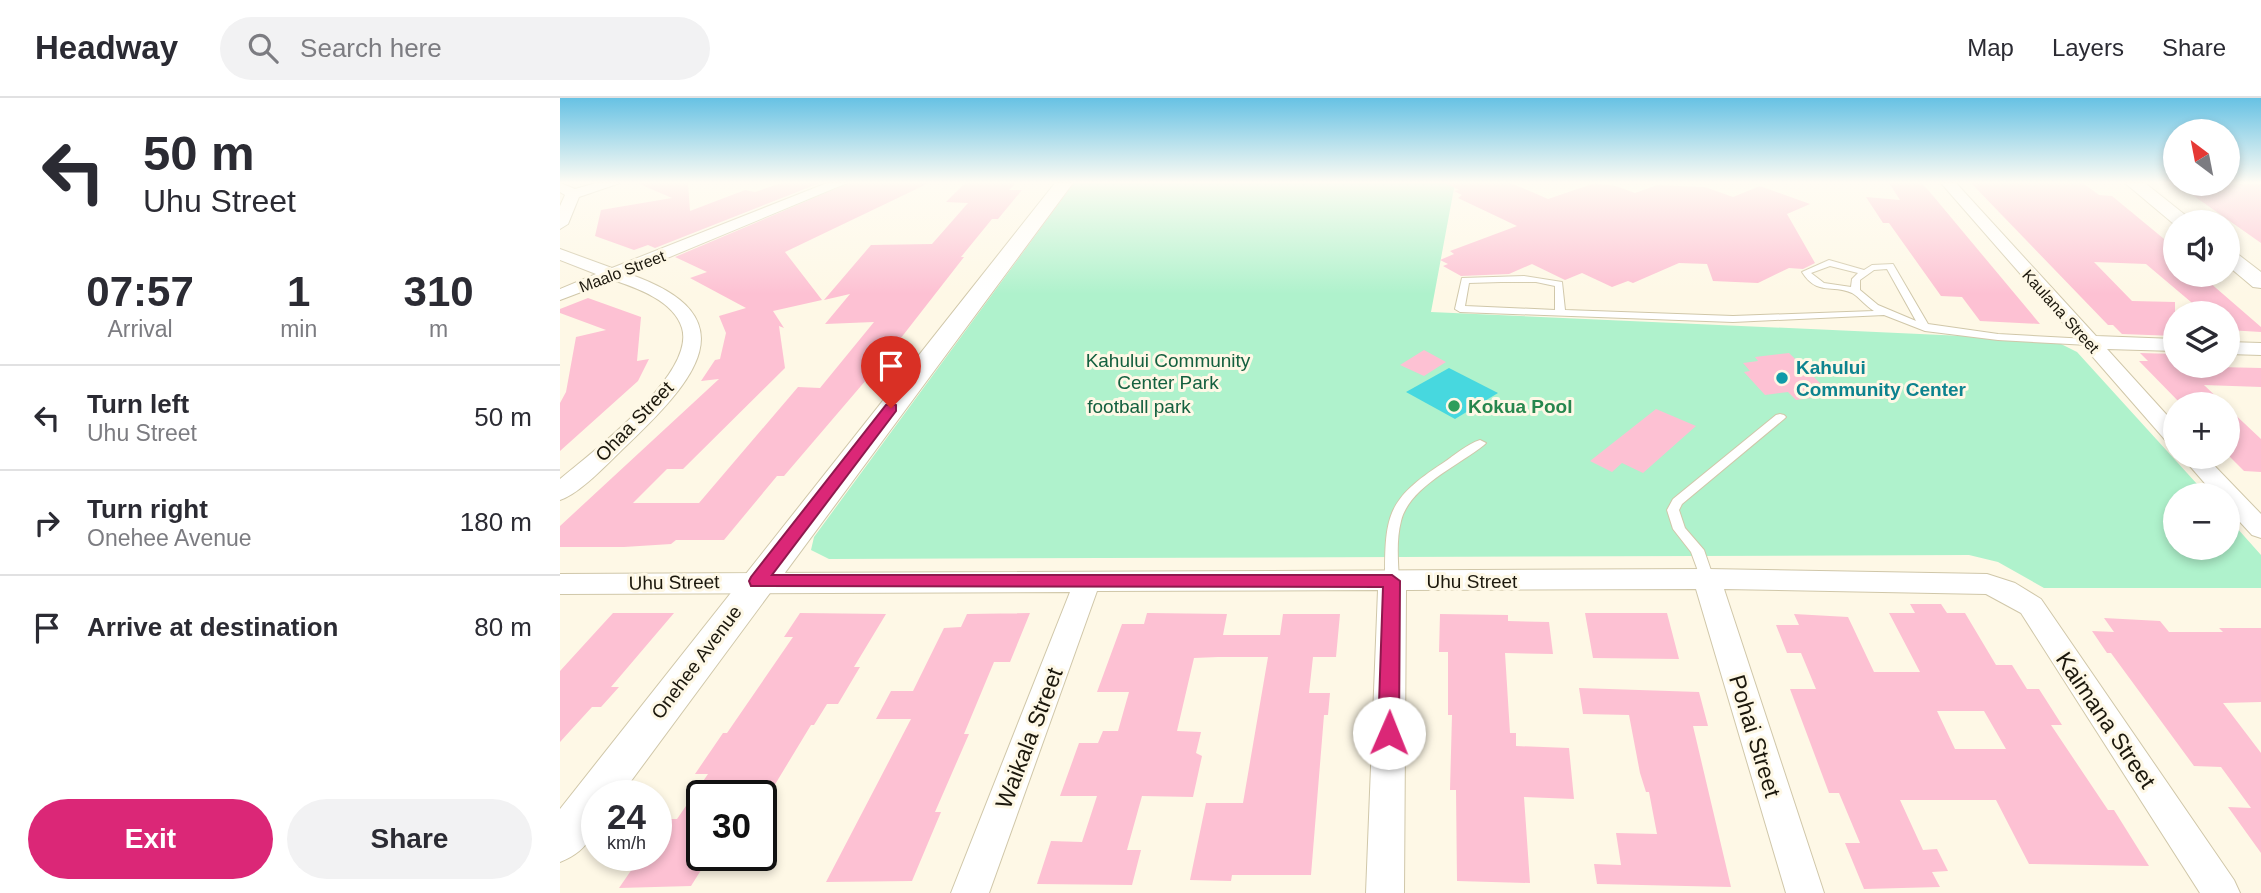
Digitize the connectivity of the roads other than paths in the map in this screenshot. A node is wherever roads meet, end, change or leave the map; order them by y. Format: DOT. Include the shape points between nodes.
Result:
graph roads {
  1 [pos="748,220"];
  2 [pos="1035,220"];
  3 [pos="1981,220"];
  4 [pos="560,254"];
  5 [pos="2240,265"];
  6 [pos="1863,272"];
  7 [pos="612,275"];
  8 [pos="2261,282"];
  9 [pos="1855,291"];
  10 [pos="560,295"];
  11 [pos="1560,312"];
  12 [pos="1882,313"];
  13 [pos="1925,328"];
  14 [pos="2088,342"];
  15 [pos="2163,345"];
  16 [pos="2240,348"];
  17 [pos="2261,349"];
  18 [pos="1780,417"];
  19 [pos="2163,425"];
  20 [pos="1480,443"];
  21 [pos="2204,469"];
  22 [pos="560,492"];
  23 [pos="2261,529"];
  24 [pos="1707,579"];
  25 [pos="757,581"];
  26 [pos="1392,581"];
  27 [pos="1087,582"];
  28 [pos="560,584"];
  29 [pos="1965,584"];
  30 [pos="560,842"];
  31 [pos="970,893"];
  32 [pos="1385,893"];
  33 [pos="1805,893"];
  34 [pos="2221,893"];
  1 -- 7 [label="street, Maalo Street"];
  2 -- 25 [label="street, Onehee Avenue"];
  3 -- 14 [label="street, Kaulana Street"];
  4 -- 7 [label="street, Ohaa Street"];
  5 -- 8 [label="street"];
  6 -- 9 [label="lane" via="1856,279"];
  6 -- 9 [label="lane" via="1829,263 1806,271 1822,285"];
  6 -- 13 [label="lane" via="1890,266"];
  7 -- 10 [label="street, Maalo Street"];
  7 -- 22 [label="street, Ohaa Street" via="664,296 689,317 694,341 682,370 656,403"];
  9 -- 12 [label="lane"];
  11 -- 11 [label="lane" via="1559,284 1533,277 1509,282 1465,280 1460,309"];
  11 -- 12 [label="lane" via="1758,319"];
  12 -- 13 [label="lane"];
  13 -- 14 [label="lane"];
  14 -- 15 [label="street"];
  14 -- 19 [label="street, Kaulana Street"];
  16 -- 17 [label="street"];
  18 -- 24 [label="lane" via="1673,510 1675,521 1697,550"];
  20 -- 26 [label="lane" via="1419,486 1401,505 1393,529"];
  21 -- 23 [label="street"];
  24 -- 26 [label="street, Uhu Street"];
  24 -- 29 [label="street, Uhu Street"];
  24 -- 33 [label="street, Pohai Street"];
  25 -- 27 [label="street, Uhu Street"];
  25 -- 28 [label="street, Uhu Street"];
  25 -- 30 [label="street, Onehee Avenue"];
  26 -- 27 [label="street, Uhu Street"];
  26 -- 32 [label="street"];
  27 -- 31 [label="street, Waikala Street"];
  29 -- 34 [label="street, Kaimana Street" via="1987,584 2031,606"];
}
